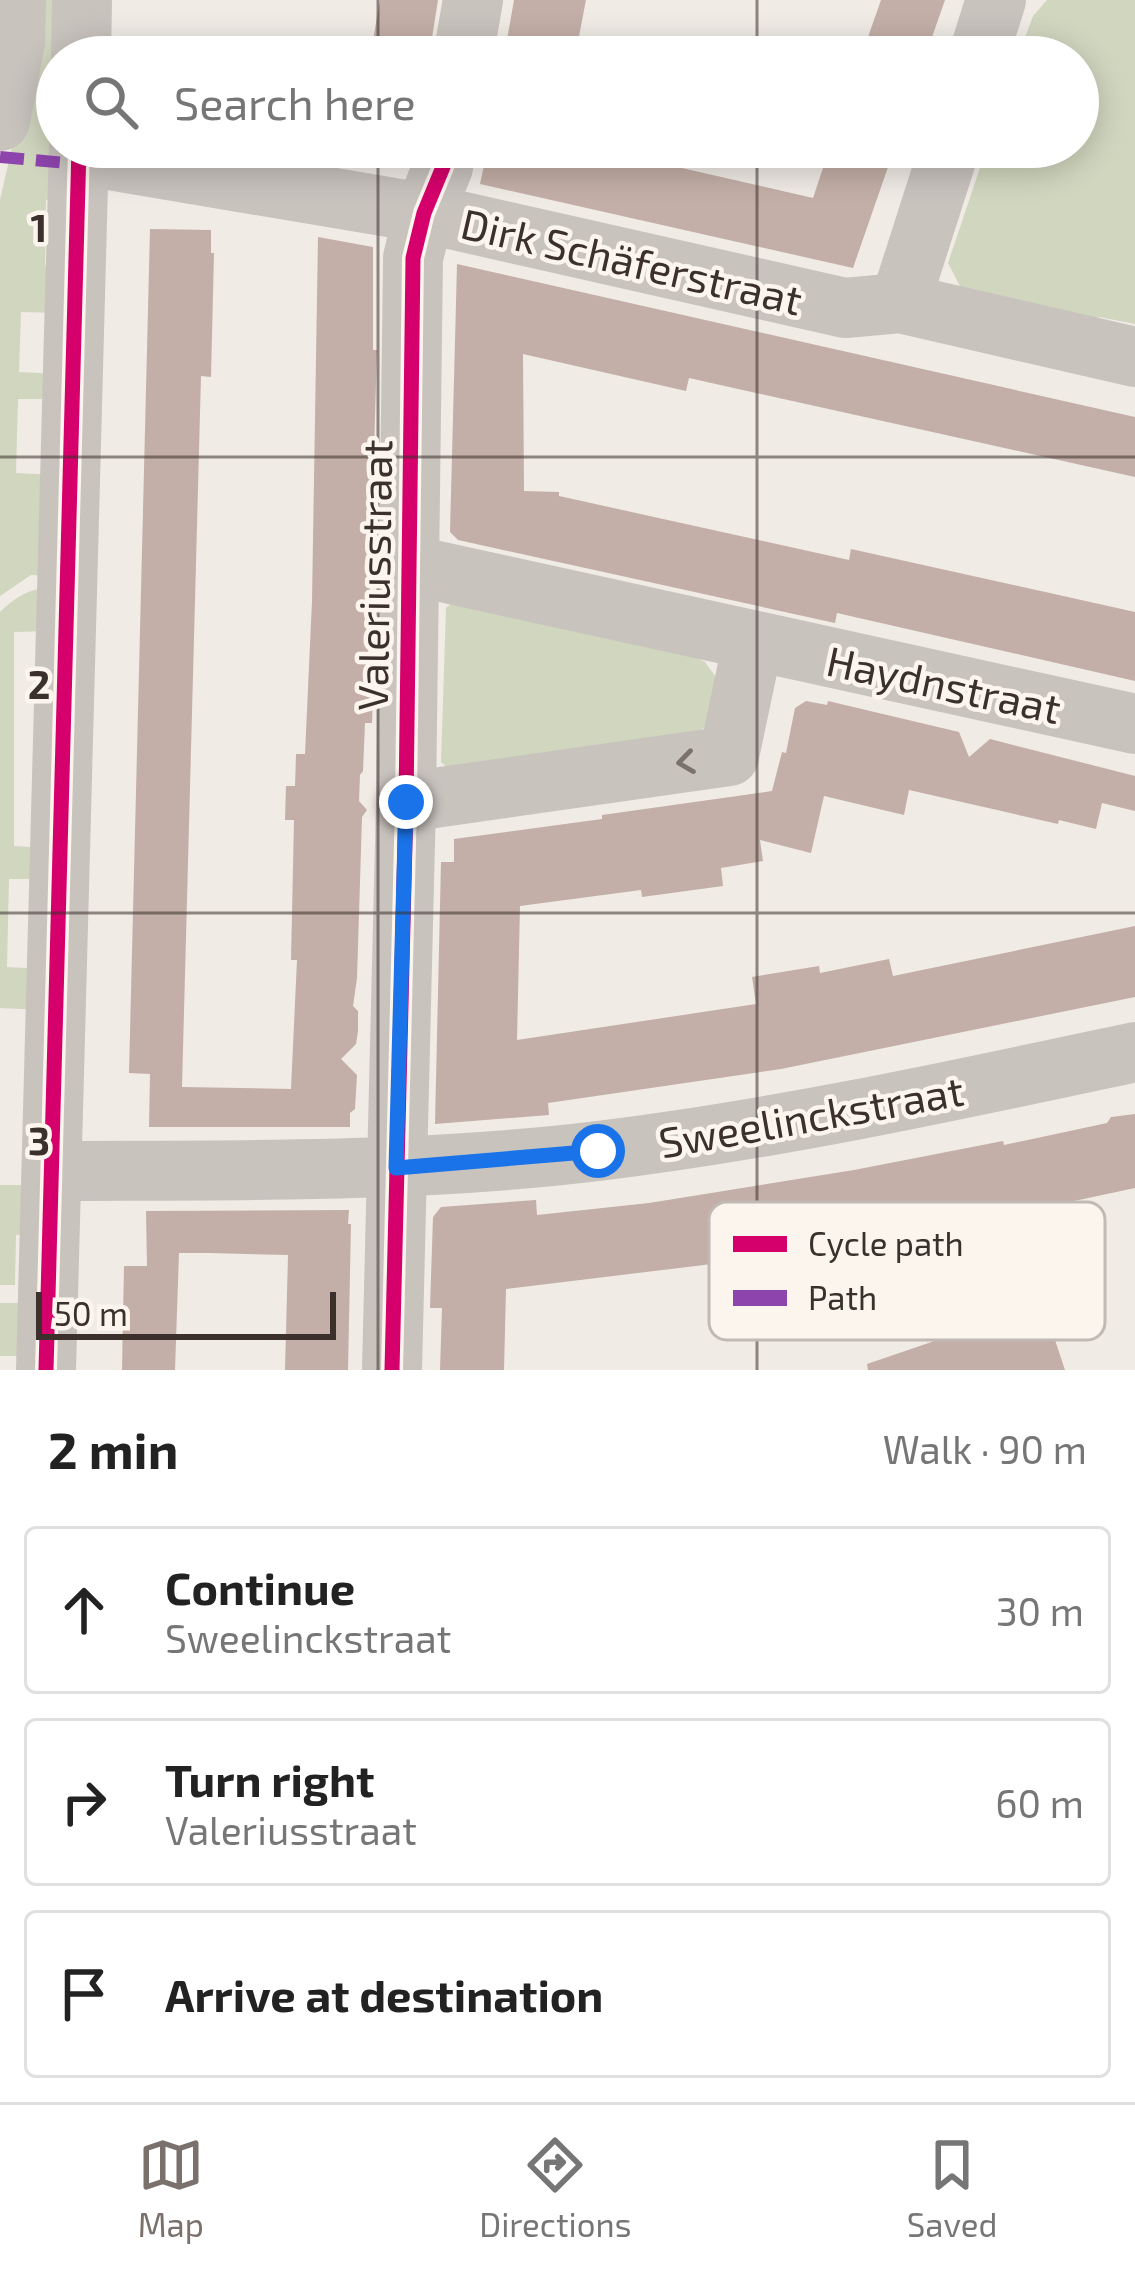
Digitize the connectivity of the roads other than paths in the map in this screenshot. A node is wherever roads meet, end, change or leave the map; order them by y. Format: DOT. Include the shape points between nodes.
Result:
graph roads {
  1 [pos="16,0"];
  2 [pos="82,0"];
  3 [pos="473,0"];
  4 [pos="997,0"];
  5 [pos="81,36"];
  6 [pos="467,36"];
  7 [pos="985,36"];
  8 [pos="0,121"];
  9 [pos="79,168"];
  10 [pos="174,168"];
  11 [pos="442,168"];
  12 [pos="943,168"];
  13 [pos="424,213"];
  14 [pos="900,304"];
  15 [pos="1135,357"];
  16 [pos="410,565"];
  17 [pos="754,642"];
  18 [pos="1135,724"];
  19 [pos="406,802"];
  20 [pos="1135,1052"];
  21 [pos="396,1168"];
  22 [pos="53,1171"];
  23 [pos="46,1370"];
  24 [pos="392,1370"];
  1 -- 8 [label="street"];
  2 -- 5 [label="street"];
  3 -- 6 [label="street"];
  4 -- 7 [label="street"];
  9 -- 22 [label="street"];
  10 -- 13 [label="street, Dirk Schäferstraat"];
  11 -- 13 [label="street, Valeriusstraat"];
  12 -- 14 [label="street"];
  13 -- 14 [label="street, Dirk Schäferstraat" via="845,308"];
  13 -- 16 [label="street, Valeriusstraat" via="413,258"];
  14 -- 15 [label="street, Dirk Schäferstraat"];
  16 -- 17 [label="street, Haydnstraat"];
  16 -- 19 [label="street, Valeriusstraat"];
  17 -- 18 [label="street, Haydnstraat"];
  17 -- 19 [label="street, one-way" via="729,755"];
  19 -- 21 [label="street, Valeriusstraat"];
  20 -- 21 [label="street, Sweelinckstraat" via="861,1111 598,1151"];
  21 -- 22 [label="street, Sweelinckstraat"];
  21 -- 24 [label="street, Valeriusstraat"];
  22 -- 23 [label="street"];
}
